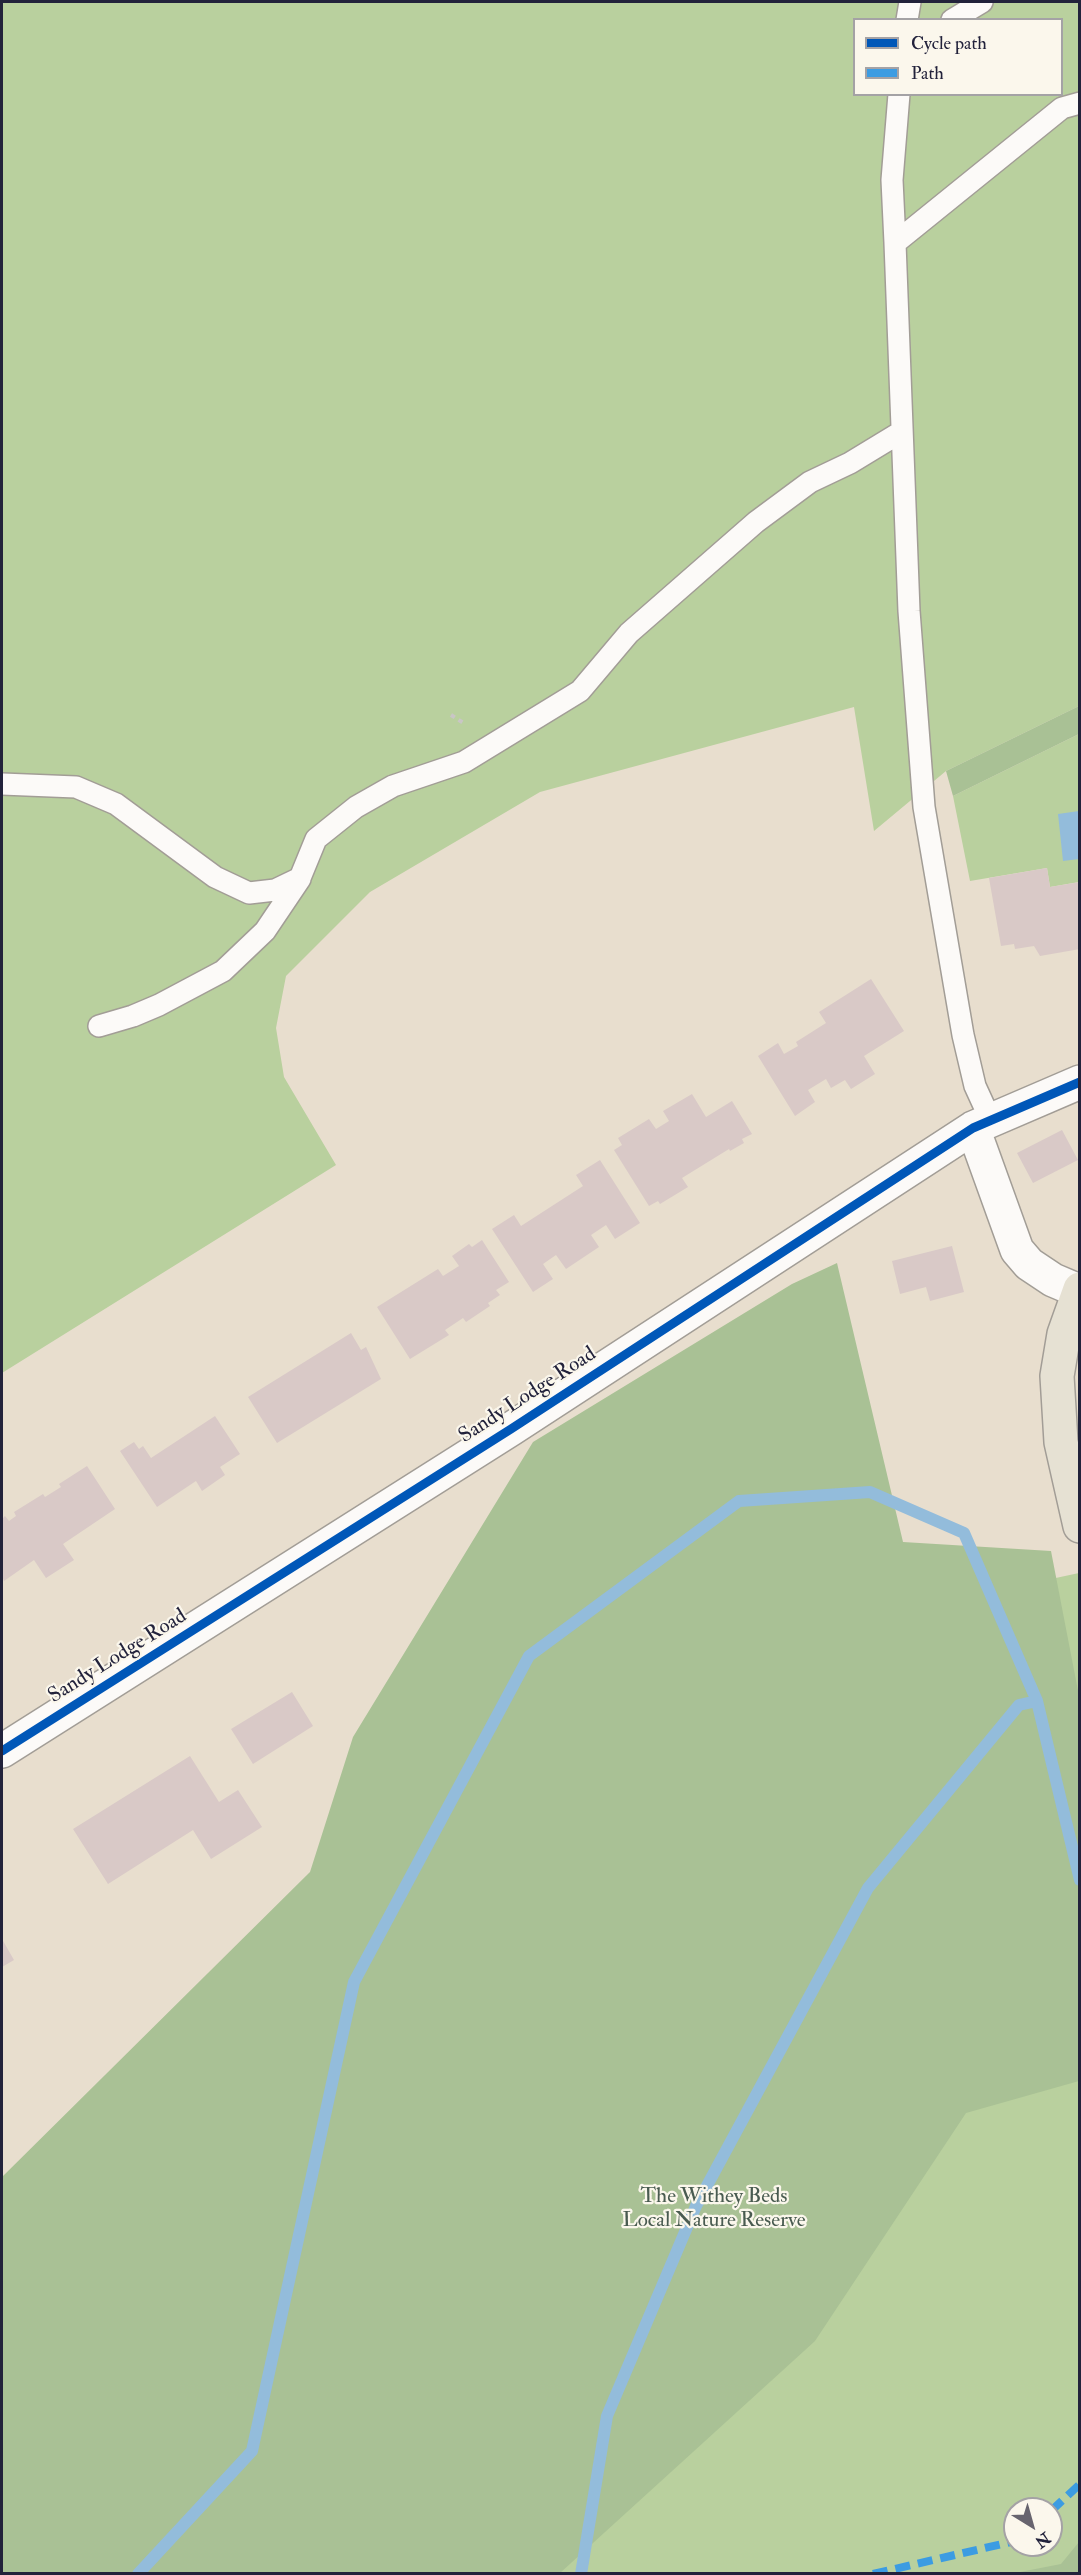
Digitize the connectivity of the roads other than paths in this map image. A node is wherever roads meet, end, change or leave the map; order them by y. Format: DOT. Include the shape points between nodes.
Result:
graph roads {
  1 [pos="910,2"];
  2 [pos="982,2"];
  3 [pos="907,18"];
  4 [pos="955,18"];
  5 [pos="899,96"];
  6 [pos="1080,103"];
  7 [pos="894,243"];
  8 [pos="901,432"];
  9 [pos="2,784"];
  10 [pos="300,878"];
  11 [pos="99,1026"];
  12 [pos="1080,1082"];
  13 [pos="982,1124"];
  14 [pos="1079,1290"];
  15 [pos="1080,1526"];
  16 [pos="2,1751"];
  1 -- 3 [label="lane"];
  2 -- 4 [label="lane"];
  5 -- 7 [label="lane" via="892,180"];
  6 -- 7 [label="lane" via="1062,108"];
  7 -- 8 [label="lane"];
  8 -- 10 [label="lane" via="810,482 756,522 629,633 580,691 464,762 393,786 356,807 316,839"];
  8 -- 13 [label="lane" via="924,807"];
  9 -- 10 [label="lane" via="76,787 116,804 215,877 249,892 275,890"];
  10 -- 11 [label="lane" via="265,931 223,971 159,1005"];
  12 -- 13 [label="street, Sandy Lodge Road"];
  13 -- 14 [label="street" via="1017,1250 1029,1264 1053,1280"];
  13 -- 16 [label="street, Sandy Lodge Road" via="501,1436"];
  14 -- 15 [label="main road" via="1064,1334 1057,1376 1061,1442"];
}
